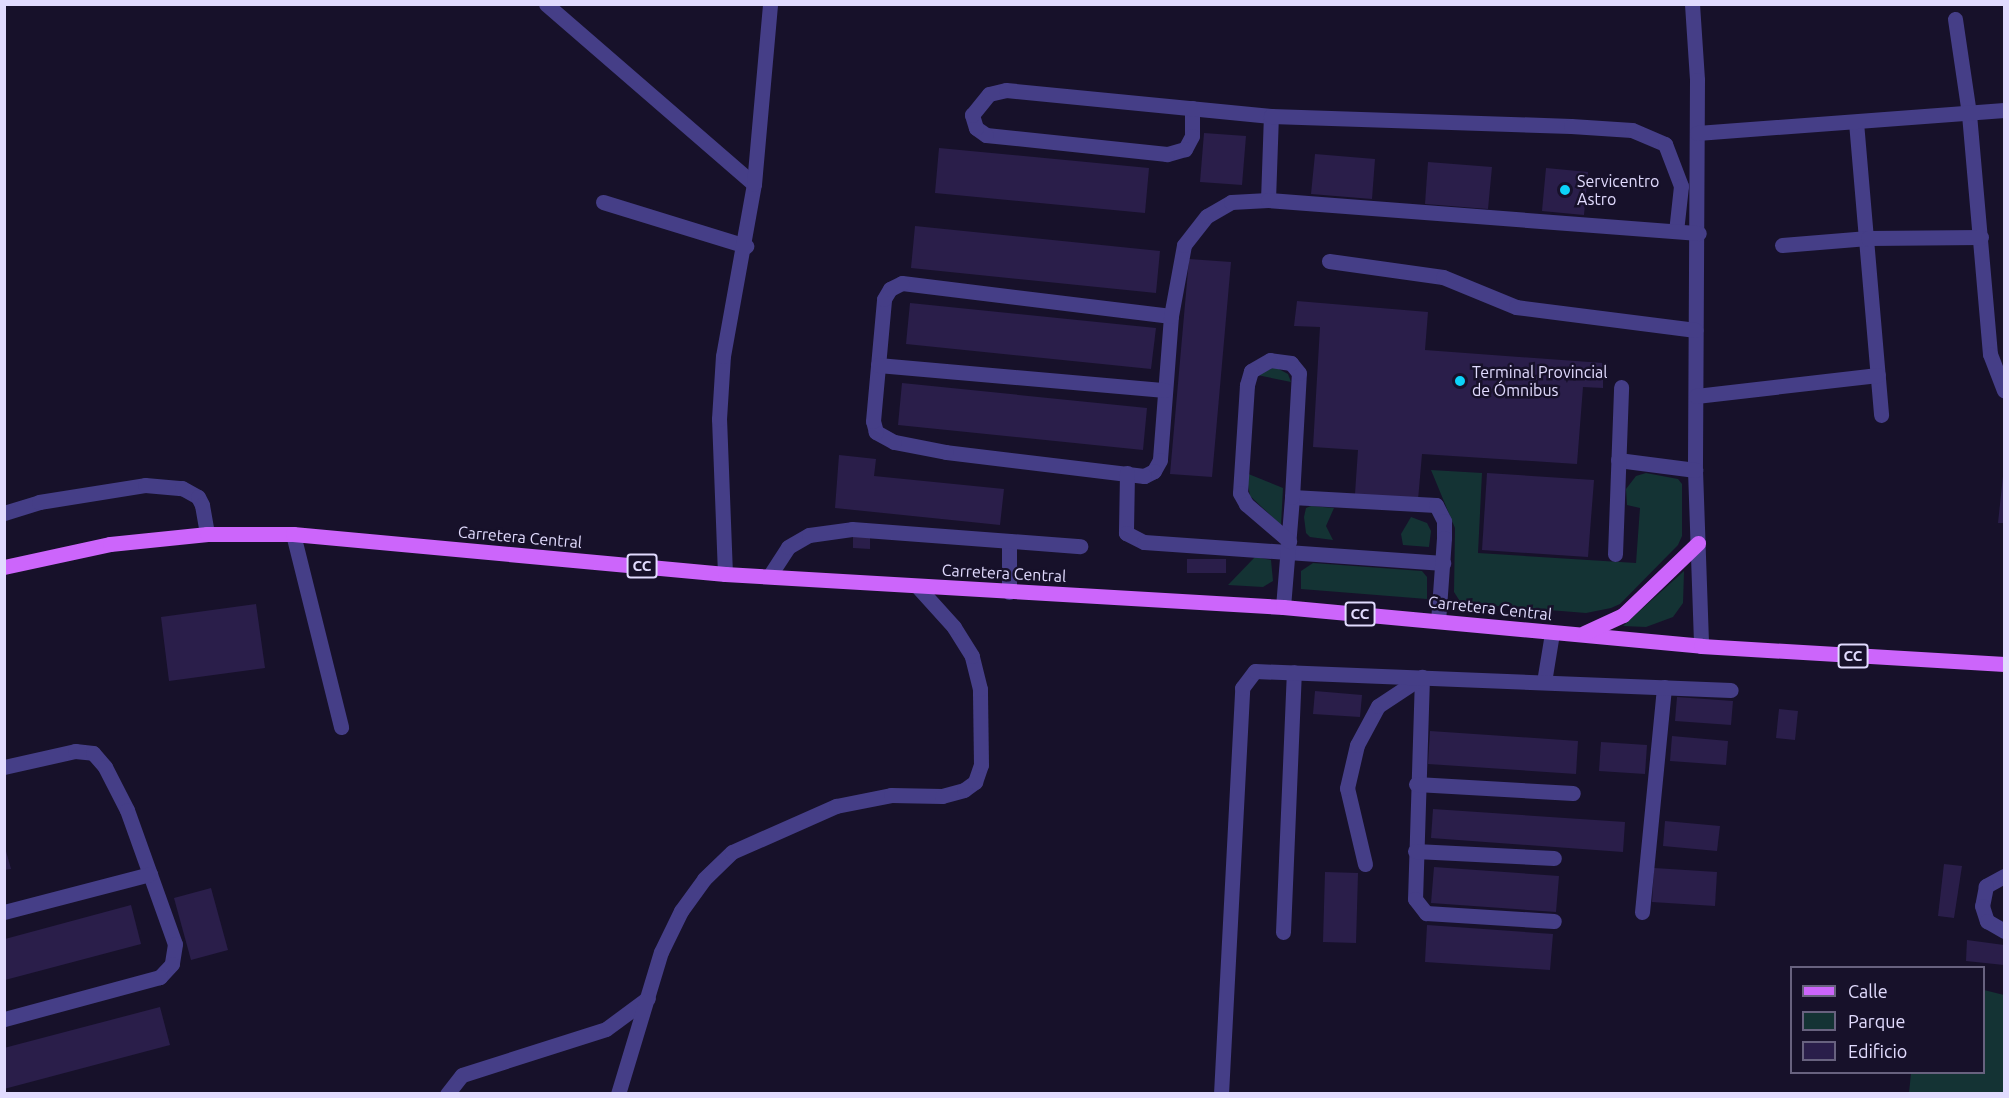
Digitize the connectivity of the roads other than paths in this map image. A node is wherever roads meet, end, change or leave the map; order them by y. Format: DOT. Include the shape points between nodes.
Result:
graph roads {
  1 [pos="546,4"];
  2 [pos="770,4"];
  3 [pos="1692,4"];
  4 [pos="1955,19"];
  5 [pos="1192,108"];
  6 [pos="2004,110"];
  7 [pos="1969,114"];
  8 [pos="1270,116"];
  9 [pos="1856,122"];
  10 [pos="1697,133"];
  11 [pos="754,184"];
  12 [pos="1268,200"];
  13 [pos="603,202"];
  14 [pos="1676,231"];
  15 [pos="1699,233"];
  16 [pos="1981,237"];
  17 [pos="1868,238"];
  18 [pos="1782,245"];
  19 [pos="746,246"];
  20 [pos="1329,261"];
  21 [pos="1171,316"];
  22 [pos="1696,330"];
  23 [pos="878,365"];
  24 [pos="1878,375"];
  25 [pos="1621,387"];
  26 [pos="1166,390"];
  27 [pos="2004,390"];
  28 [pos="1696,396"];
  29 [pos="1881,414"];
  30 [pos="1618,460"];
  31 [pos="1695,470"];
  32 [pos="1127,473"];
  33 [pos="1292,497"];
  34 [pos="4,513"];
  35 [pos="207,534"];
  36 [pos="292,534"];
  37 [pos="1009,541"];
  38 [pos="1698,543"];
  39 [pos="1080,546"];
  40 [pos="1288,547"];
  41 [pos="1615,554"];
  42 [pos="1443,563"];
  43 [pos="4,567"];
  44 [pos="725,574"];
  45 [pos="770,575"];
  46 [pos="917,586"];
  47 [pos="1009,592"];
  48 [pos="1283,607"];
  49 [pos="1438,621"];
  50 [pos="1552,633"];
  51 [pos="1581,634"];
  52 [pos="1701,646"];
  53 [pos="2004,664"];
  54 [pos="1294,672"];
  55 [pos="1422,677"];
  56 [pos="1545,682"];
  57 [pos="1664,687"];
  58 [pos="1731,690"];
  59 [pos="341,727"];
  60 [pos="4,767"];
  61 [pos="1416,784"];
  62 [pos="1573,793"];
  63 [pos="1415,851"];
  64 [pos="1554,858"];
  65 [pos="1365,864"];
  66 [pos="150,874"];
  67 [pos="2004,876"];
  68 [pos="4,912"];
  69 [pos="1642,912"];
  70 [pos="1554,921"];
  71 [pos="2004,931"];
  72 [pos="1283,932"];
  73 [pos="648,998"];
  74 [pos="4,1019"];
  75 [pos="447,1094"];
  76 [pos="618,1094"];
  77 [pos="1221,1094"];
  1 -- 11 [label="street"];
  2 -- 11 [label="street"];
  3 -- 10 [label="street"];
  4 -- 7 [label="street"];
  5 -- 5 [label="street" via="1006,90 989,94 972,115 976,128 986,135 1167,154 1185,149 1192,136"];
  5 -- 8 [label="street"];
  6 -- 7 [label="street"];
  7 -- 9 [label="street"];
  7 -- 16 [label="street"];
  8 -- 12 [label="street"];
  8 -- 14 [label="street" via="1632,130 1665,144 1681,186"];
  9 -- 10 [label="street"];
  9 -- 17 [label="street"];
  10 -- 15 [label="street"];
  11 -- 19 [label="street"];
  12 -- 14 [label="street"];
  12 -- 21 [label="street" via="1231,202 1207,216 1193,231 1184,245"];
  13 -- 19 [label="street"];
  14 -- 15 [label="street"];
  15 -- 22 [label="street"];
  16 -- 17 [label="street"];
  16 -- 27 [label="street" via="1990,354"];
  17 -- 18 [label="street"];
  17 -- 24 [label="street"];
  19 -- 44 [label="street" via="723,356 719,419"];
  20 -- 22 [label="street" via="1443,277 1516,307"];
  21 -- 23 [label="street" via="902,283 890,289 884,299"];
  21 -- 26 [label="street"];
  22 -- 28 [label="street"];
  23 -- 26 [label="street"];
  23 -- 32 [label="street" via="873,421 876,432 894,442"];
  24 -- 28 [label="street"];
  24 -- 29 [label="street"];
  25 -- 30 [label="street"];
  26 -- 32 [label="street" via="1160,460 1154,471 1144,476"];
  28 -- 31 [label="street"];
  30 -- 31 [label="street"];
  30 -- 41 [label="street"];
  31 -- 38 [label="street"];
  32 -- 40 [label="street" via="1126,533 1144,542"];
  33 -- 40 [label="street"];
  33 -- 40 [label="street" via="1299,373 1291,363 1270,360 1251,371 1247,385 1240,493"];
  33 -- 42 [label="street" via="1436,506 1444,521"];
  34 -- 35 [label="street" via="39,502 145,485 182,488 198,497"];
  35 -- 36 [label="main road, Carretera Central / CC"];
  35 -- 43 [label="main road, Carretera Central / CC" via="110,544"];
  36 -- 44 [label="main road, Carretera Central / CC"];
  36 -- 59 [label="street"];
  37 -- 39 [label="street"];
  37 -- 45 [label="street" via="852,529 809,535 788,547"];
  37 -- 47 [label="street"];
  38 -- 51 [label="main road" via="1623,615"];
  38 -- 52 [label="street"];
  40 -- 42 [label="street"];
  40 -- 48 [label="street"];
  42 -- 49 [label="street"];
  44 -- 45 [label="main road, Carretera Central / CC"];
  45 -- 46 [label="main road, Carretera Central / CC"];
  46 -- 47 [label="main road, Carretera Central / CC"];
  46 -- 73 [label="street" via="954,627 972,656 980,689 981,765 975,782 964,790 942,796 891,795 836,806 732,852 704,879 681,911 661,952"];
  47 -- 48 [label="main road, Carretera Central / CC"];
  48 -- 49 [label="main road, Carretera Central / CC"];
  49 -- 50 [label="main road, Carretera Central / CC"];
  50 -- 51 [label="main road, Carretera Central / CC"];
  50 -- 56 [label="street"];
  51 -- 52 [label="main road, Carretera Central / CC"];
  52 -- 53 [label="main road, Carretera Central / CC"];
  54 -- 55 [label="street"];
  54 -- 72 [label="street"];
  54 -- 77 [label="street" via="1255,671 1242,688"];
  55 -- 56 [label="street"];
  55 -- 61 [label="street"];
  55 -- 65 [label="street" via="1378,706 1356,745 1347,788"];
  56 -- 57 [label="street"];
  57 -- 58 [label="street"];
  57 -- 69 [label="street"];
  60 -- 66 [label="street" via="75,751 93,753 105,767 127,810"];
  61 -- 62 [label="street"];
  61 -- 63 [label="street"];
  63 -- 64 [label="street"];
  63 -- 70 [label="street" via="1415,899 1426,913"];
  66 -- 68 [label="street"];
  66 -- 74 [label="street" via="175,944 172,964 160,977"];
  67 -- 71 [label="street" via="1986,886 1982,906 1987,921"];
  73 -- 75 [label="street" via="606,1029 462,1075"];
  73 -- 76 [label="street"];
}
